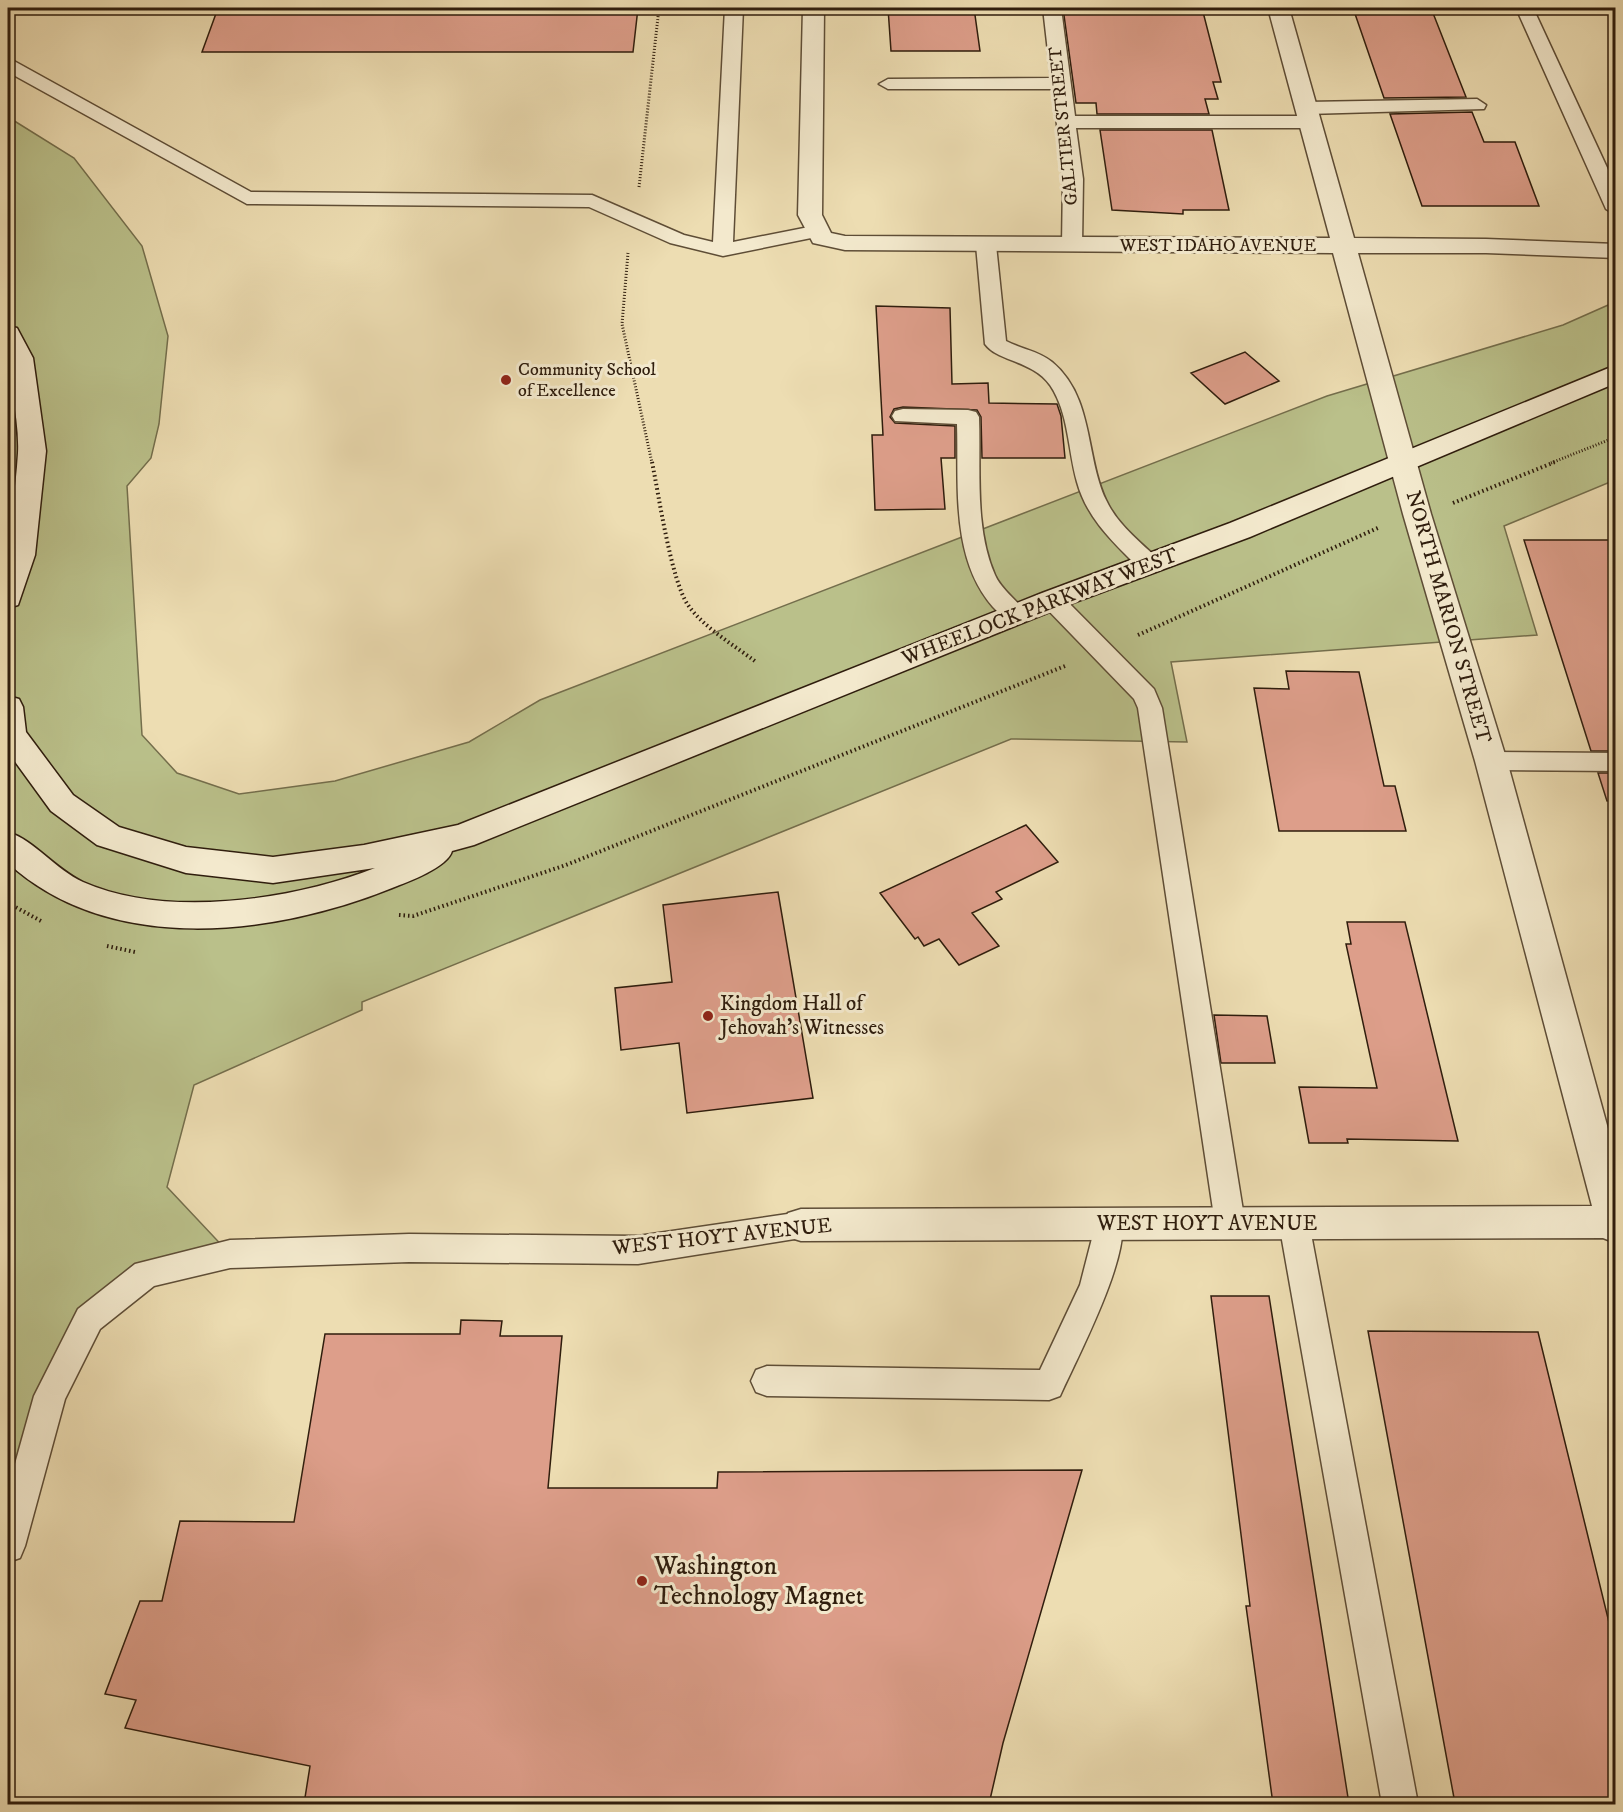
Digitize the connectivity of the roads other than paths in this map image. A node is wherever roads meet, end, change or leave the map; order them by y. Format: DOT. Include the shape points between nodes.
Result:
graph roads {
  1 [pos="734,8"];
  2 [pos="813,8"];
  3 [pos="1052,8"];
  4 [pos="1279,8"];
  5 [pos="1524,8"];
  6 [pos="8,64"];
  7 [pos="1061,83"];
  8 [pos="888,84"];
  9 [pos="1477,105"];
  10 [pos="1309,115"];
  11 [pos="1066,122"];
  12 [pos="1616,209"];
  13 [pos="820,234"];
  14 [pos="986,244"];
  15 [pos="1072,245"];
  16 [pos="1345,247"];
  17 [pos="723,249"];
  18 [pos="1616,251"];
  19 [pos="8,334"];
  20 [pos="1616,373"];
  21 [pos="903,416"];
  22 [pos="1403,461"];
  23 [pos="1149,564"];
  24 [pos="8,598"];
  25 [pos="1052,600"];
  26 [pos="1015,615"];
  27 [pos="8,707"];
  28 [pos="1491,761"];
  29 [pos="1616,762"];
  30 [pos="463,836"];
  31 [pos="8,844"];
  32 [pos="1230,1223"];
  33 [pos="1294,1223"];
  34 [pos="1615,1223"];
  35 [pos="801,1225"];
  36 [pos="1109,1225"];
  37 [pos="767,1381"];
  38 [pos="8,1546"];
  39 [pos="1400,1804"];
  1 -- 17 [label="lane"];
  2 -- 13 [label="street" via="810,215"];
  3 -- 7 [label="lane, GALTIER STREET"];
  4 -- 10 [label="street, NORTH MARION STREET"];
  5 -- 12 [label="lane"];
  6 -- 17 [label="lane" via="247,198 592,201 676,239"];
  7 -- 8 [label="lane"];
  7 -- 11 [label="lane, GALTIER STREET"];
  9 -- 10 [label="lane"];
  10 -- 11 [label="lane"];
  10 -- 16 [label="street, NORTH MARION STREET"];
  11 -- 15 [label="lane, GALTIER STREET" via="1073,179"];
  13 -- 14 [label="street, WEST IDAHO AVENUE" via="845,243"];
  13 -- 17 [label="lane"];
  14 -- 15 [label="street, WEST IDAHO AVENUE"];
  14 -- 23 [label="lane" via="996,344 1026,355 1047,369 1068,397 1100,513"];
  15 -- 16 [label="street, WEST IDAHO AVENUE"];
  16 -- 18 [label="street, WEST IDAHO AVENUE" via="1486,246"];
  16 -- 22 [label="street, NORTH MARION STREET"];
  19 -- 24 [label="street" via="20,358 32,451 21,555"];
  20 -- 22 [label="street, WHEELOCK PARKWAY WEST"];
  21 -- 26 [label="lane" via="968,417 975,537 981,565 992,589"];
  22 -- 23 [label="street, WHEELOCK PARKWAY WEST"];
  22 -- 28 [label="street, NORTH MARION STREET"];
  23 -- 25 [label="street, WHEELOCK PARKWAY WEST"];
  25 -- 26 [label="street, WHEELOCK PARKWAY WEST"];
  25 -- 32 [label="lane" via="1145,695 1150,708"];
  26 -- 30 [label="street, WHEELOCK PARKWAY WEST"];
  27 -- 30 [label="street, WHEELOCK PARKWAY WEST" via="11,734 62,803 108,836 186,860 273,870 364,858"];
  28 -- 29 [label="lane"];
  28 -- 34 [label="street, NORTH MARION STREET"];
  30 -- 31 [label="street, WHEELOCK PARKWAY WEST" via="406,871 350,891 240,915 181,915 78,893 35,869"];
  32 -- 33 [label="street, WEST HOYT AVENUE"];
  32 -- 36 [label="street, WEST HOYT AVENUE"];
  33 -- 34 [label="street, WEST HOYT AVENUE"];
  33 -- 39 [label="lane"];
  35 -- 36 [label="street, WEST HOYT AVENUE"];
  35 -- 38 [label="lane, WEST HOYT AVENUE" via="638,1250 410,1248 230,1254 146,1274 89,1319 59,1377 43,1418"];
  36 -- 37 [label="lane" via="1095,1286 1049,1385"];
}
